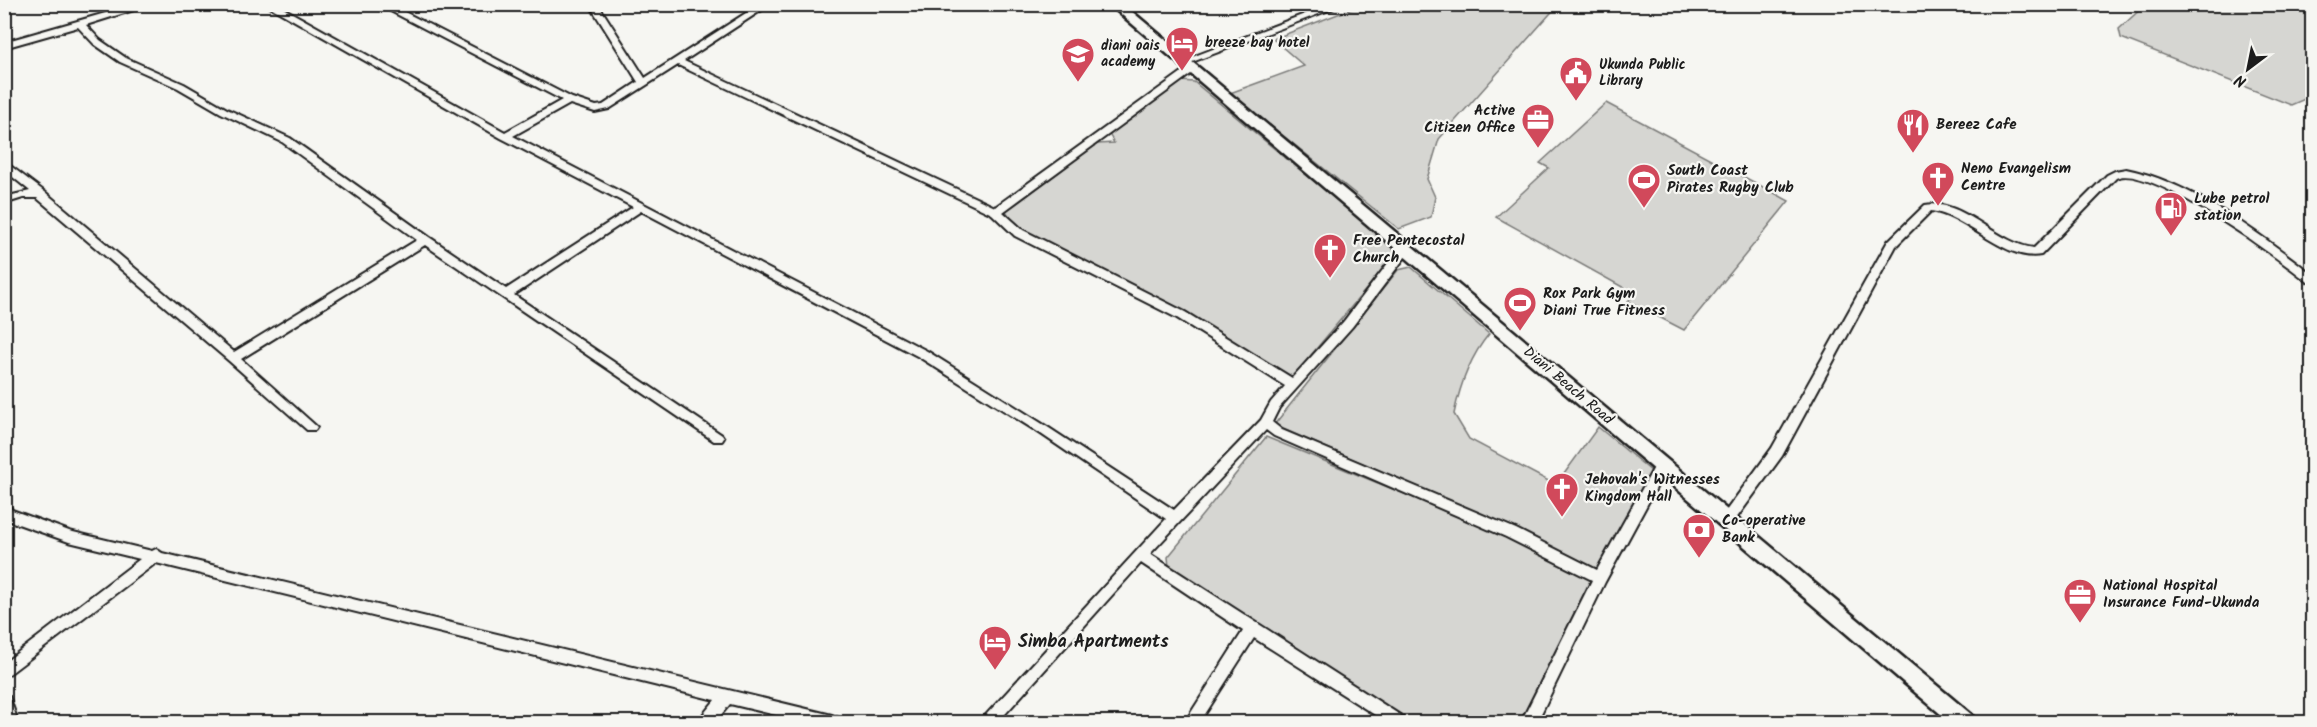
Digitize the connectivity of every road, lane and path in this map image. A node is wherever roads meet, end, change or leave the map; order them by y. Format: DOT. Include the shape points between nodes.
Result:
graph roads {
  1 [pos="149,4"];
  2 [pos="269,4"];
  3 [pos="381,4"];
  4 [pos="593,4"];
  5 [pos="767,4"];
  6 [pos="1115,4"];
  7 [pos="1341,4"];
  8 [pos="80,24"];
  9 [pos="4,45"];
  10 [pos="679,62"];
  11 [pos="1188,66"];
  12 [pos="643,82"];
  13 [pos="570,100"];
  14 [pos="505,136"];
  15 [pos="4,164"];
  16 [pos="41,194"];
  17 [pos="4,201"];
  18 [pos="642,206"];
  19 [pos="996,212"];
  20 [pos="425,240"];
  21 [pos="1405,249"];
  22 [pos="2313,279"];
  23 [pos="506,294"];
  24 [pos="233,358"];
  25 [pos="1293,385"];
  26 [pos="1264,423"];
  27 [pos="311,427"];
  28 [pos="718,438"];
  29 [pos="1662,466"];
  30 [pos="4,509"];
  31 [pos="1175,518"];
  32 [pos="1728,519"];
  33 [pos="156,555"];
  34 [pos="1140,555"];
  35 [pos="1600,578"];
  36 [pos="1252,628"];
  37 [pos="4,672"];
  38 [pos="727,697"];
  39 [pos="4,700"];
  40 [pos="11,723"];
  41 [pos="706,723"];
  42 [pos="832,723"];
  43 [pos="989,723"];
  44 [pos="1192,723"];
  45 [pos="1398,723"];
  46 [pos="1529,723"];
  47 [pos="1965,723"];
  1 -- 8 [label="street"];
  2 -- 14 [label="street"];
  3 -- 13 [label="street"];
  4 -- 12 [label="street"];
  5 -- 10 [label="street"];
  6 -- 11 [label="main road, Diani Beach Road"];
  7 -- 11 [label="street"];
  8 -- 9 [label="street"];
  8 -- 20 [label="street" via="123,60 286,140"];
  10 -- 12 [label="street"];
  10 -- 19 [label="street"];
  11 -- 19 [label="street"];
  11 -- 21 [label="main road, Diani Beach Road"];
  12 -- 13 [label="street" via="599,109"];
  13 -- 14 [label="street"];
  14 -- 18 [label="street"];
  15 -- 16 [label="street"];
  16 -- 17 [label="street"];
  16 -- 24 [label="street"];
  18 -- 23 [label="street"];
  18 -- 31 [label="street" via="924,354"];
  19 -- 25 [label="street" via="1020,234 1181,315"];
  20 -- 23 [label="street"];
  20 -- 24 [label="street"];
  21 -- 25 [label="street" via="1348,324"];
  21 -- 29 [label="main road, Diani Beach Road"];
  22 -- 32 [label="street" via="2285,257 2176,189 2128,172 2109,178 2037,252 2017,247 1944,208 1929,207 1892,244 1777,452"];
  23 -- 28 [label="street"];
  24 -- 27 [label="street"];
  25 -- 26 [label="street"];
  26 -- 31 [label="street"];
  26 -- 35 [label="street" via="1278,433 1510,533"];
  29 -- 32 [label="main road, Diani Beach Road"];
  29 -- 35 [label="street"];
  30 -- 33 [label="street" via="12,517 39,526"];
  31 -- 34 [label="street"];
  32 -- 47 [label="main road, Diani Beach Road"];
  33 -- 37 [label="street"];
  33 -- 38 [label="street"];
  34 -- 36 [label="street"];
  34 -- 43 [label="street"];
  35 -- 46 [label="street"];
  36 -- 44 [label="street"];
  36 -- 45 [label="street"];
  38 -- 41 [label="street"];
  38 -- 42 [label="street"];
  39 -- 40 [label="street"];
}
